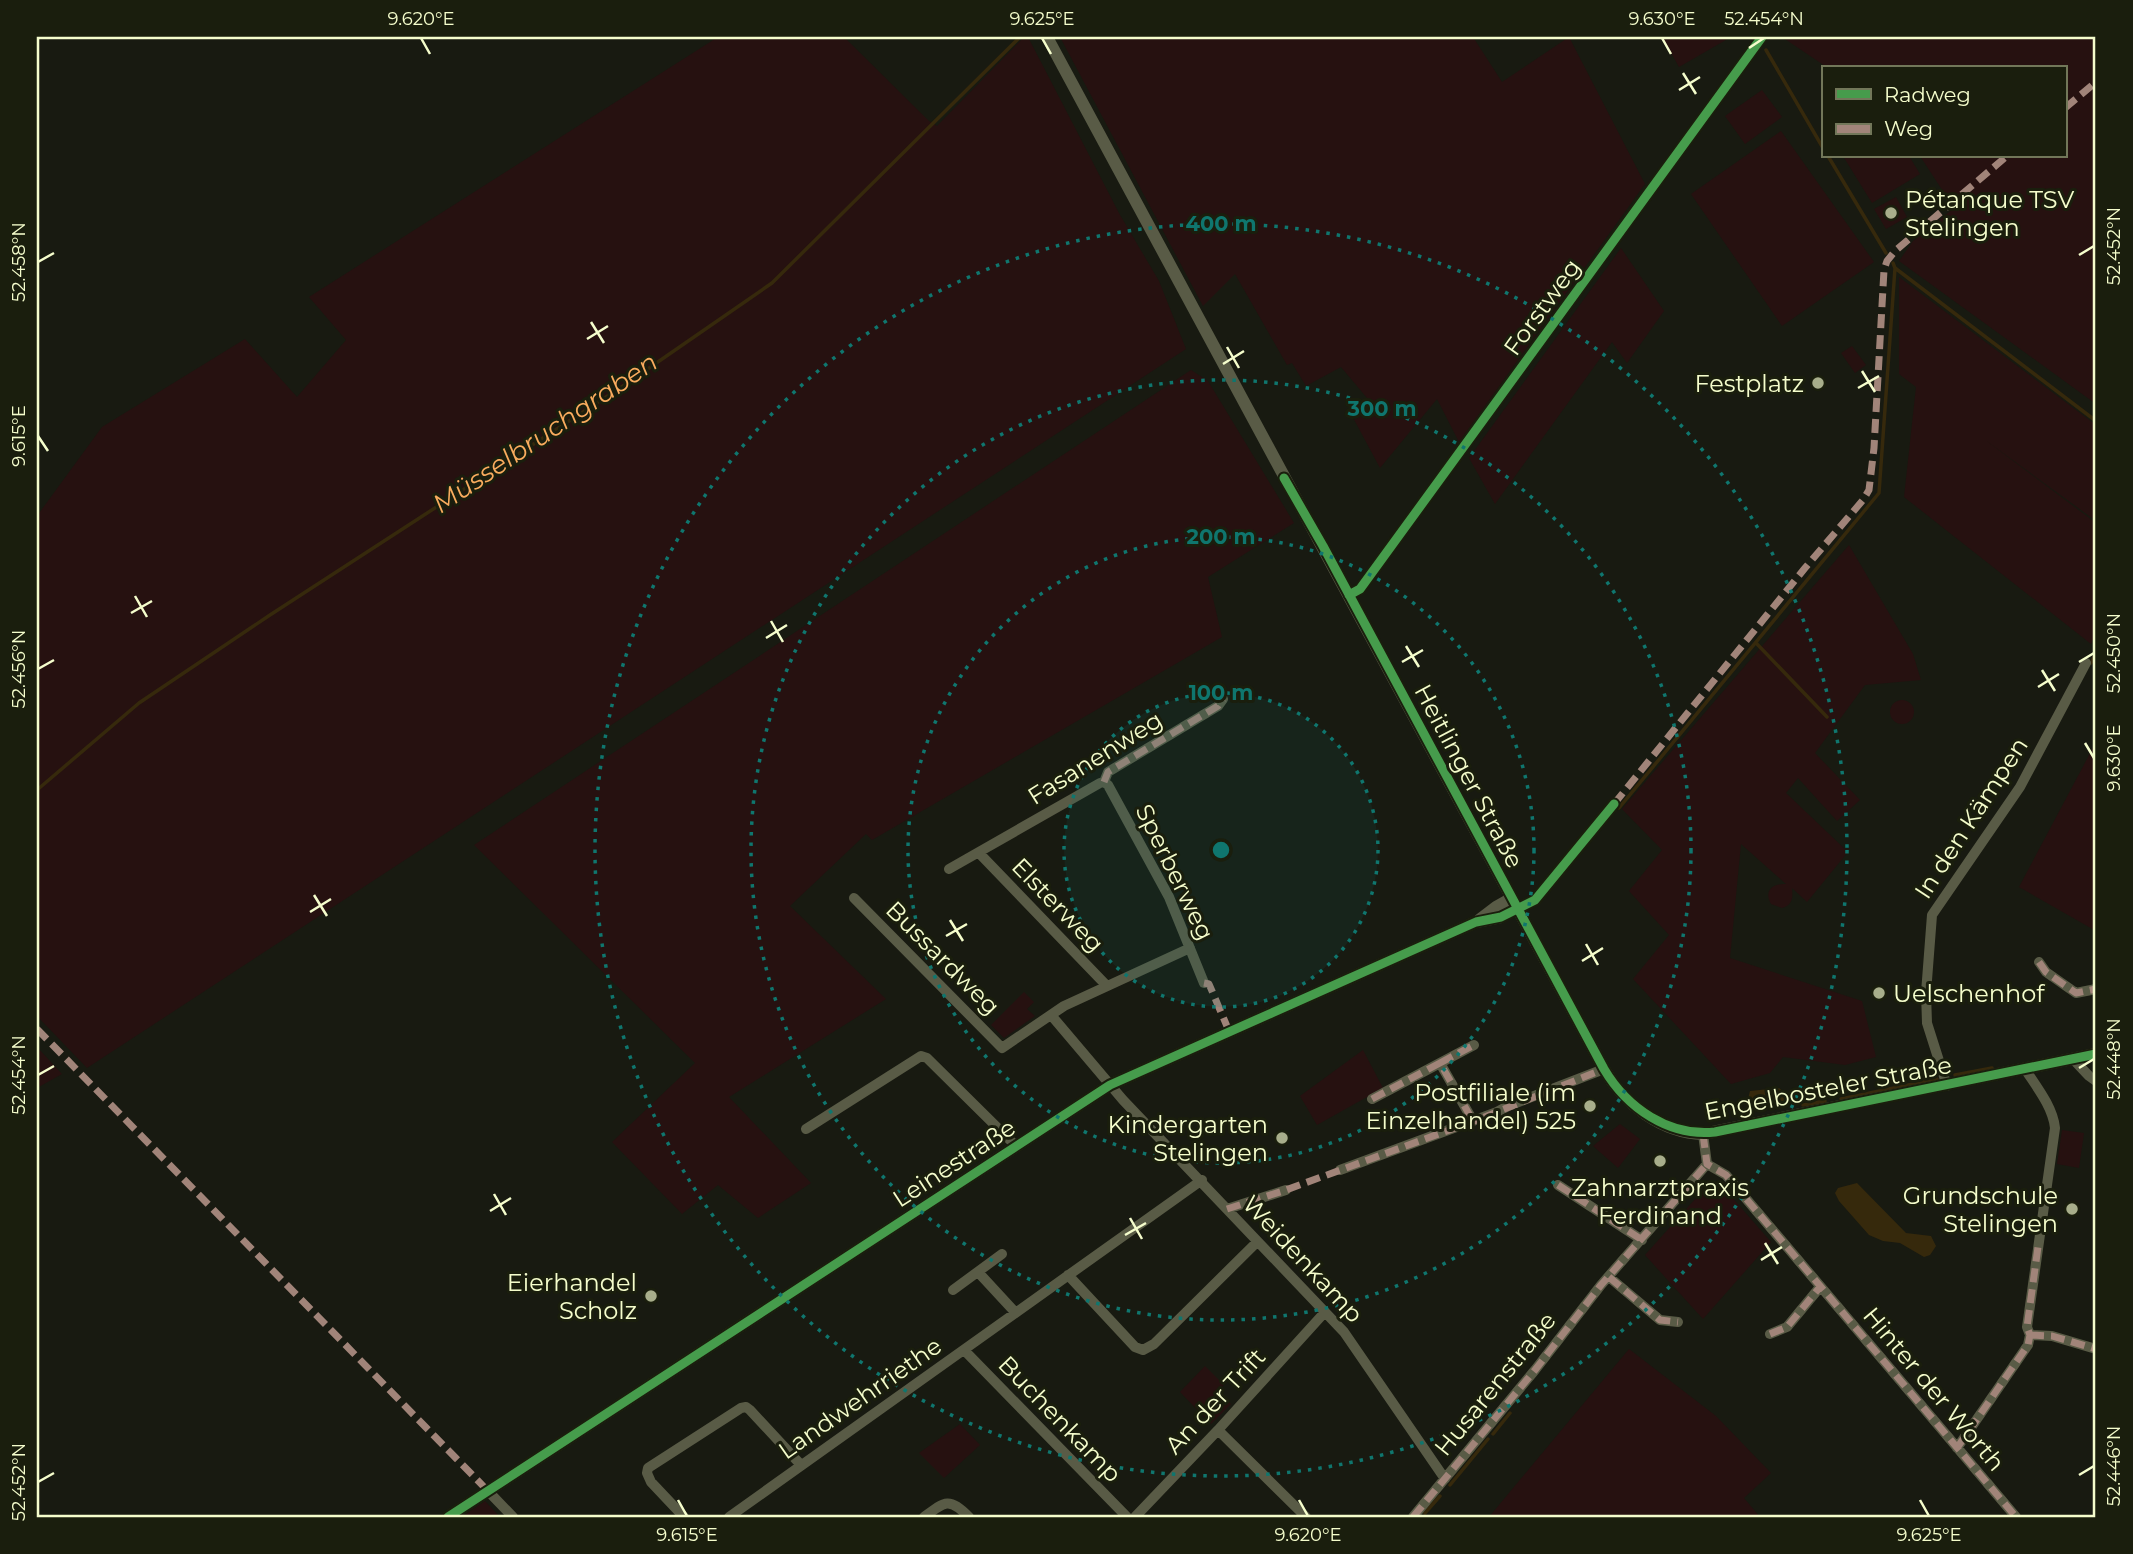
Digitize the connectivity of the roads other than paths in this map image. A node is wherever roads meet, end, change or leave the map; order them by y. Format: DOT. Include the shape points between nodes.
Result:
graph roads {
  1 [pos="1047,37"];
  2 [pos="1762,37"];
  3 [pos="1349,595"];
  4 [pos="2086,663"];
  5 [pos="1223,699"];
  6 [pos="1104,782"];
  7 [pos="1614,804"];
  8 [pos="979,853"];
  9 [pos="949,869"];
  10 [pos="854,898"];
  11 [pos="1515,903"];
  12 [pos="1190,948"];
  13 [pos="2039,962"];
  14 [pos="1204,983"];
  15 [pos="1106,985"];
  16 [pos="2096,989"];
  17 [pos="1051,1015"];
  18 [pos="1474,1045"];
  19 [pos="2096,1054"];
  20 [pos="2073,1059"];
  21 [pos="1440,1063"];
  22 [pos="1604,1069"];
  23 [pos="2025,1069"];
  24 [pos="2096,1081"];
  25 [pos="1110,1085"];
  26 [pos="1947,1086"];
  27 [pos="1371,1099"];
  28 [pos="1473,1121"];
  29 [pos="806,1129"];
  30 [pos="1703,1134"];
  31 [pos="1015,1145"];
  32 [pos="1707,1164"];
  33 [pos="1340,1170"];
  34 [pos="1202,1181"];
  35 [pos="1558,1185"];
  36 [pos="1286,1190"];
  37 [pos="1227,1209"];
  38 [pos="1642,1240"];
  39 [pos="1257,1242"];
  40 [pos="1002,1254"];
  41 [pos="978,1272"];
  42 [pos="1068,1275"];
  43 [pos="1609,1277"];
  44 [pos="1820,1287"];
  45 [pos="953,1290"];
  46 [pos="1016,1312"];
  47 [pos="1325,1312"];
  48 [pos="1678,1322"];
  49 [pos="1770,1335"];
  50 [pos="2030,1335"];
  51 [pos="2096,1349"];
  52 [pos="964,1350"];
  53 [pos="1219,1430"];
  54 [pos="1956,1448"];
  55 [pos="801,1465"];
  56 [pos="1445,1479"];
  57 [pos="488,1491"];
  58 [pos="448,1517"];
  59 [pos="513,1517"];
  60 [pos="684,1517"];
  61 [pos="729,1517"];
  62 [pos="924,1517"];
  63 [pos="969,1517"];
  64 [pos="1127,1517"];
  65 [pos="1135,1517"];
  66 [pos="1306,1517"];
  67 [pos="1413,1517"];
  68 [pos="2016,1517"];
  1 -- 3 [label="street, Heitlinger Straße"];
  2 -- 3 [label="street, Forstweg" via="1360,589"];
  3 -- 11 [label="street, Heitlinger Straße"];
  4 -- 26 [label="street, In den Kämpen" via="2020,787 1932,915 1927,1023"];
  5 -- 6 [label="street, Fasanenweg" via="1108,772"];
  6 -- 8 [label="street, Fasanenweg"];
  6 -- 12 [label="street, Sperberweg" via="1169,897"];
  7 -- 11 [label="street" via="1535,900"];
  8 -- 9 [label="street, Fasanenweg"];
  8 -- 15 [label="street, Elsterweg"];
  10 -- 17 [label="street, Bussardweg" via="1002,1048"];
  11 -- 22 [label="street, Engelbosteler Straße"];
  11 -- 25 [label="street, Leinestraße" via="1501,916 1476,922"];
  12 -- 14 [label="street, Sperberweg"];
  12 -- 15 [label="street"];
  13 -- 16 [label="street" via="2076,993"];
  15 -- 17 [label="street"];
  17 -- 25 [label="street, Weidenkamp"];
  18 -- 21 [label="street"];
  19 -- 20 [label="street, Engelbosteler Straße"];
  20 -- 23 [label="street, Engelbosteler Straße"];
  20 -- 24 [label="street"];
  21 -- 27 [label="street"];
  21 -- 28 [label="street"];
  22 -- 28 [label="street"];
  22 -- 30 [label="street, Engelbosteler Straße" via="1618,1091 1648,1115 1675,1129"];
  23 -- 26 [label="street, Engelbosteler Straße"];
  23 -- 50 [label="street" via="2055,1128 2027,1327"];
  25 -- 31 [label="street, Leinestraße"];
  25 -- 34 [label="street, Weidenkamp"];
  26 -- 30 [label="street, Engelbosteler Straße"];
  28 -- 33 [label="street"];
  29 -- 31 [label="street" via="921,1056"];
  30 -- 32 [label="street"];
  31 -- 57 [label="street, Leinestraße"];
  32 -- 38 [label="street, Husarenstraße"];
  32 -- 44 [label="street, Hinter der Worth" via="1726,1175"];
  34 -- 37 [label="street, Weidenkamp"];
  34 -- 42 [label="street, Landwehrriethe"];
  35 -- 38 [label="street"];
  36 -- 37 [label="street"];
  37 -- 39 [label="street, Weidenkamp"];
  38 -- 43 [label="street, Husarenstraße"];
  39 -- 42 [label="street" via="1143,1350 1135,1347"];
  39 -- 47 [label="street, Weidenkamp"];
  40 -- 41 [label="street"];
  41 -- 45 [label="street"];
  41 -- 46 [label="street"];
  42 -- 46 [label="street, Landwehrriethe"];
  43 -- 48 [label="street" via="1660,1320"];
  43 -- 56 [label="street, Husarenstraße"];
  44 -- 49 [label="street" via="1787,1327"];
  44 -- 54 [label="street, Hinter der Worth"];
  46 -- 52 [label="street, Landwehrriethe"];
  47 -- 53 [label="street, An der Trift"];
  47 -- 56 [label="street, Weidenkamp" via="1344,1332"];
  50 -- 51 [label="street" via="2052,1336"];
  50 -- 54 [label="street" via="2028,1345"];
  52 -- 55 [label="street, Landwehrriethe"];
  52 -- 64 [label="street, Buchenkamp"];
  53 -- 65 [label="street, An der Trift"];
  53 -- 66 [label="street"];
  54 -- 68 [label="street, Hinter der Worth"];
  55 -- 60 [label="street" via="750,1410 741,1408 648,1468 651,1482"];
  55 -- 61 [label="street, Landwehrriethe"];
  56 -- 67 [label="street, Husarenstraße"];
  57 -- 58 [label="street, Leinestraße"];
  57 -- 59 [label="street"];
  62 -- 63 [label="street" via="951,1502"];
}
